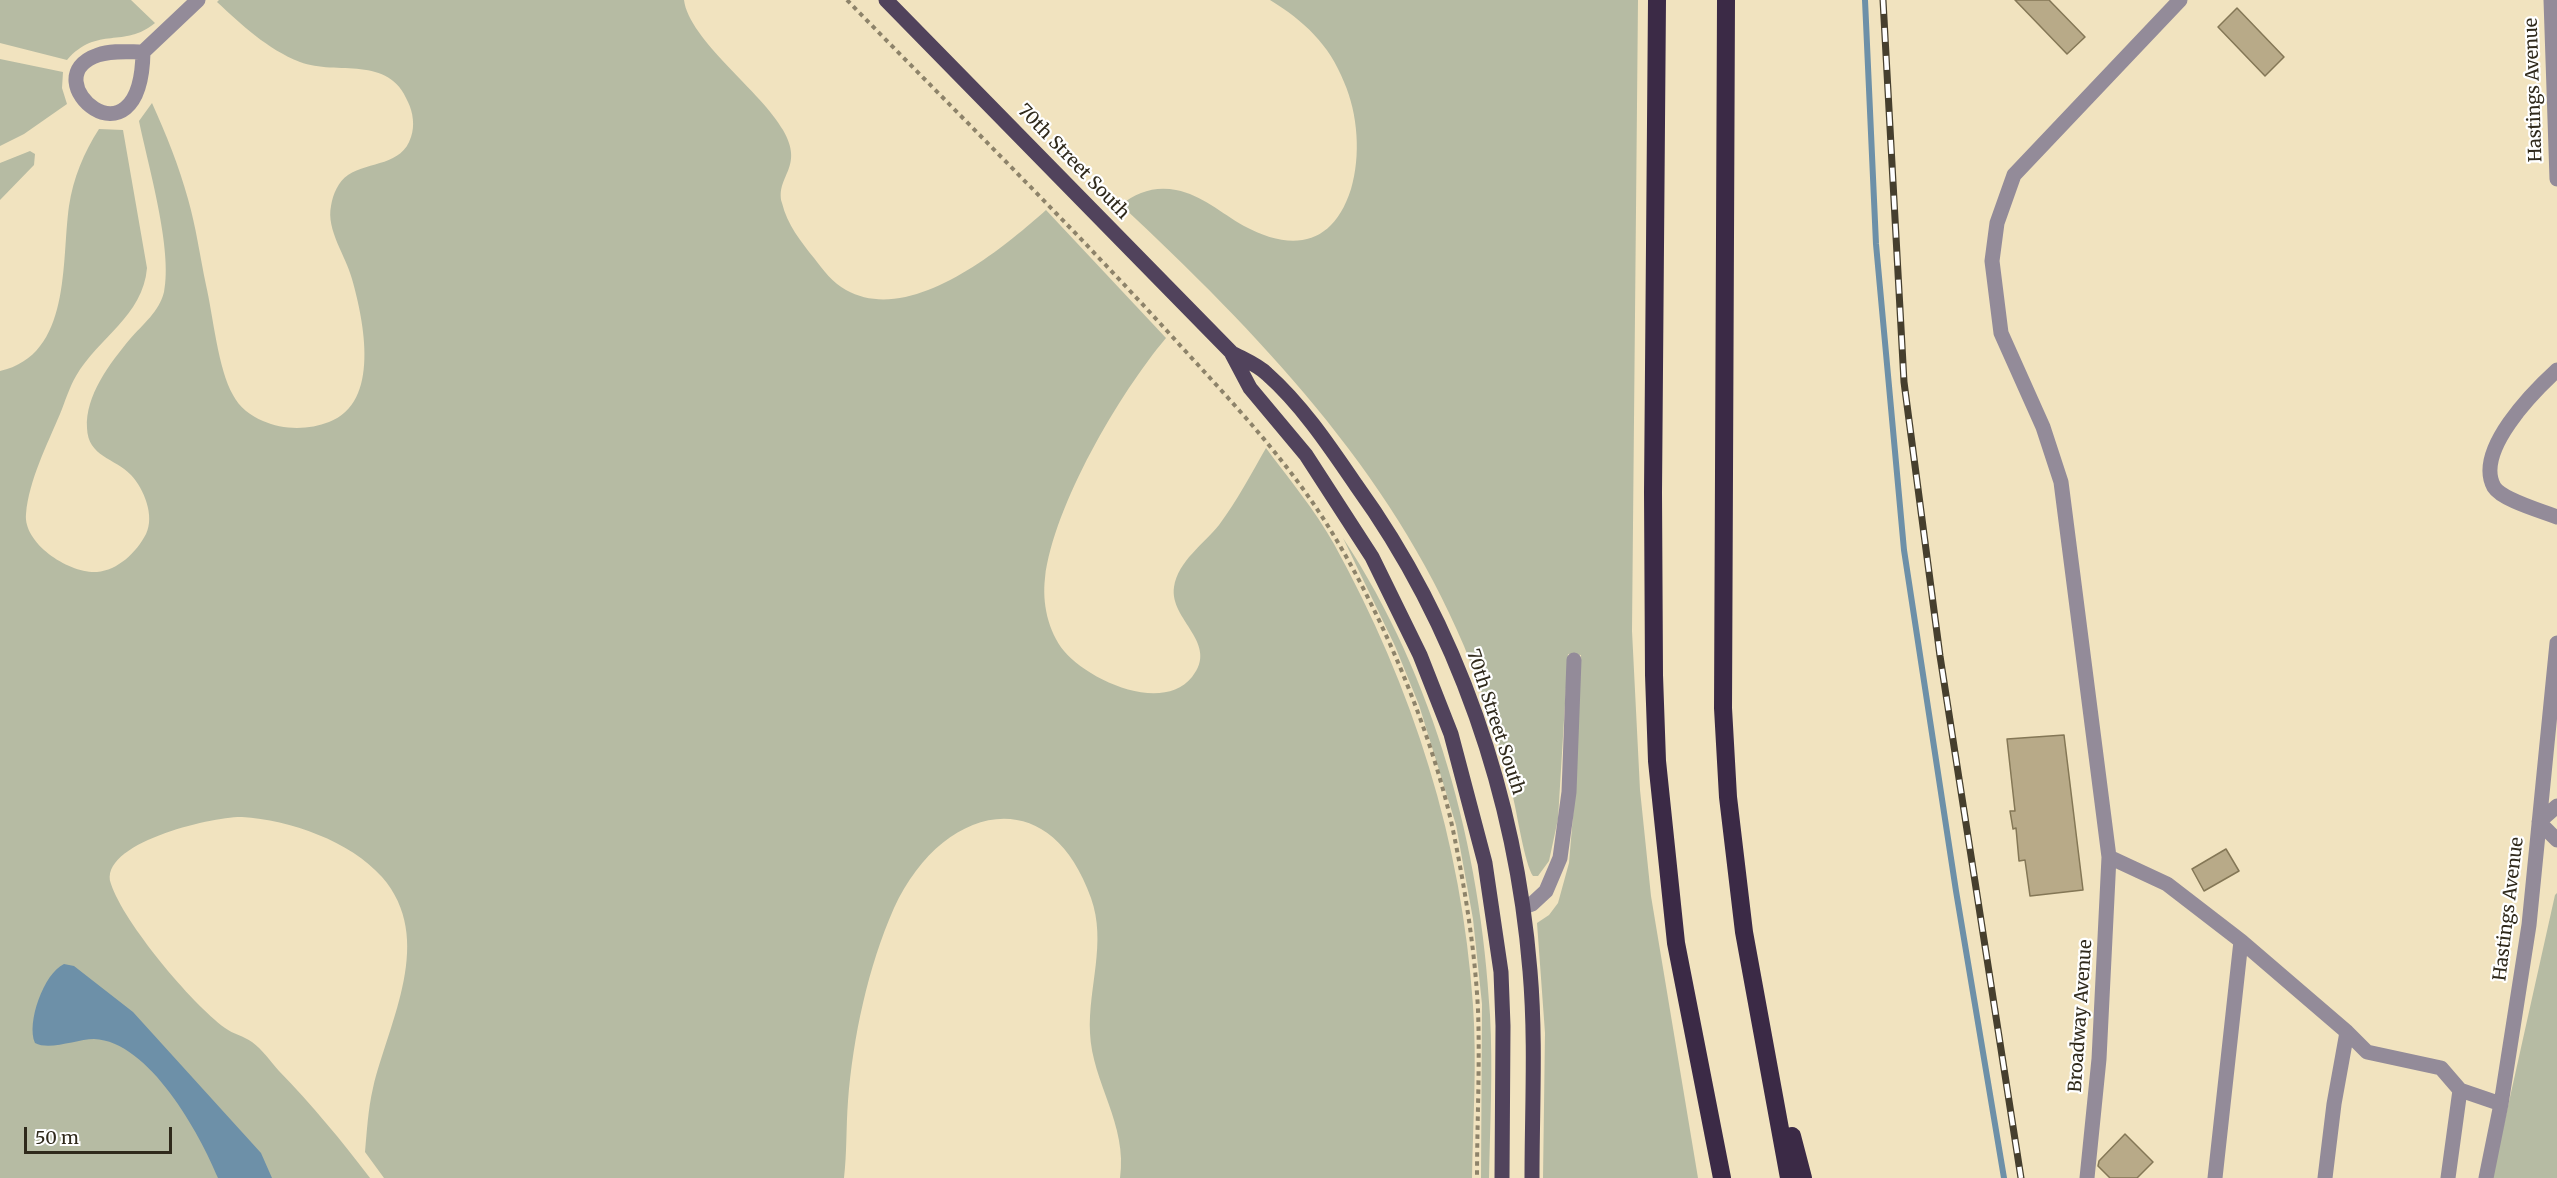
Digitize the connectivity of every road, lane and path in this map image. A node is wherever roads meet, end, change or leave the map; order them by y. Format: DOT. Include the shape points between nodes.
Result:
graph roads {
  1 [pos="198,0"];
  2 [pos="847,0"];
  3 [pos="886,0"];
  4 [pos="1657,0"];
  5 [pos="1726,0"];
  6 [pos="2180,0"];
  7 [pos="2551,0"];
  8 [pos="2554,31"];
  9 [pos="144,52"];
  10 [pos="2557,178"];
  11 [pos="1232,353"];
  12 [pos="2557,370"];
  13 [pos="2557,517"];
  14 [pos="2557,643"];
  15 [pos="1574,660"];
  16 [pos="2557,806"];
  17 [pos="2539,822"];
  18 [pos="2557,840"];
  19 [pos="2109,857"];
  20 [pos="1524,907"];
  21 [pos="2241,941"];
  22 [pos="1750,974"];
  23 [pos="2347,1032"];
  24 [pos="2460,1090"];
  25 [pos="2501,1104"];
  26 [pos="1711,1135"];
  27 [pos="1477,1178"];
  28 [pos="1502,1178"];
  29 [pos="1532,1178"];
  30 [pos="1713,1178"];
  31 [pos="1722,1178"];
  32 [pos="1789,1178"];
  33 [pos="1803,1178"];
  34 [pos="2087,1178"];
  35 [pos="2215,1178"];
  36 [pos="2325,1178"];
  37 [pos="2448,1178"];
  38 [pos="2486,1178"];
  1 -- 9 [label="street"];
  2 -- 27 [label="path" via="1229,397 1290,471 1337,541 1391,648 1430,750 1452,826 1469,919 1477,1005"];
  3 -- 11 [label="main road, 70th Street South"];
  4 -- 26 [label="highway" via="1653,492 1657,762 1676,943"];
  5 -- 22 [label="highway" via="1722,672 1728,797"];
  6 -- 19 [label="street, Broadway Avenue" via="2014,175 1997,223 1992,261 2001,333 2043,428 2061,482"];
  7 -- 8 [label="street, Hastings Avenue"];
  8 -- 10 [label="street, Hastings Avenue"];
  9 -- 9 [label="street" via="106,53 89,60 77,76 81,98 104,113 127,107 141,85"];
  11 -- 20 [label="main road, 70th Street South" via="1266,372 1322,438 1382,522 1429,603 1480,727"];
  11 -- 28 [label="main road, 70th Street South" via="1250,388 1311,462 1372,557 1420,655 1451,734 1485,863 1501,972"];
  12 -- 13 [label="street" via="2526,398 2504,433 2492,458 2491,475 2494,487 2502,495"];
  14 -- 17 [label="street, Hastings Avenue"];
  15 -- 20 [label="street" via="1569,792 1560,858 1546,891"];
  16 -- 17 [label="street"];
  17 -- 18 [label="street"];
  17 -- 25 [label="street, Hastings Avenue" via="2529,925"];
  19 -- 21 [label="street" via="2167,884"];
  19 -- 34 [label="street, Broadway Avenue" via="2099,1059"];
  20 -- 29 [label="main road, 70th Street South" via="1533,1028"];
  21 -- 23 [label="street"];
  21 -- 35 [label="street"];
  22 -- 32 [label="highway"];
  22 -- 33 [label="highway"];
  23 -- 24 [label="street" via="2367,1052 2441,1068"];
  23 -- 36 [label="street"];
  24 -- 25 [label="street"];
  24 -- 37 [label="street"];
  25 -- 38 [label="street, Hastings Avenue"];
  26 -- 30 [label="highway"];
  26 -- 31 [label="highway"];
}
